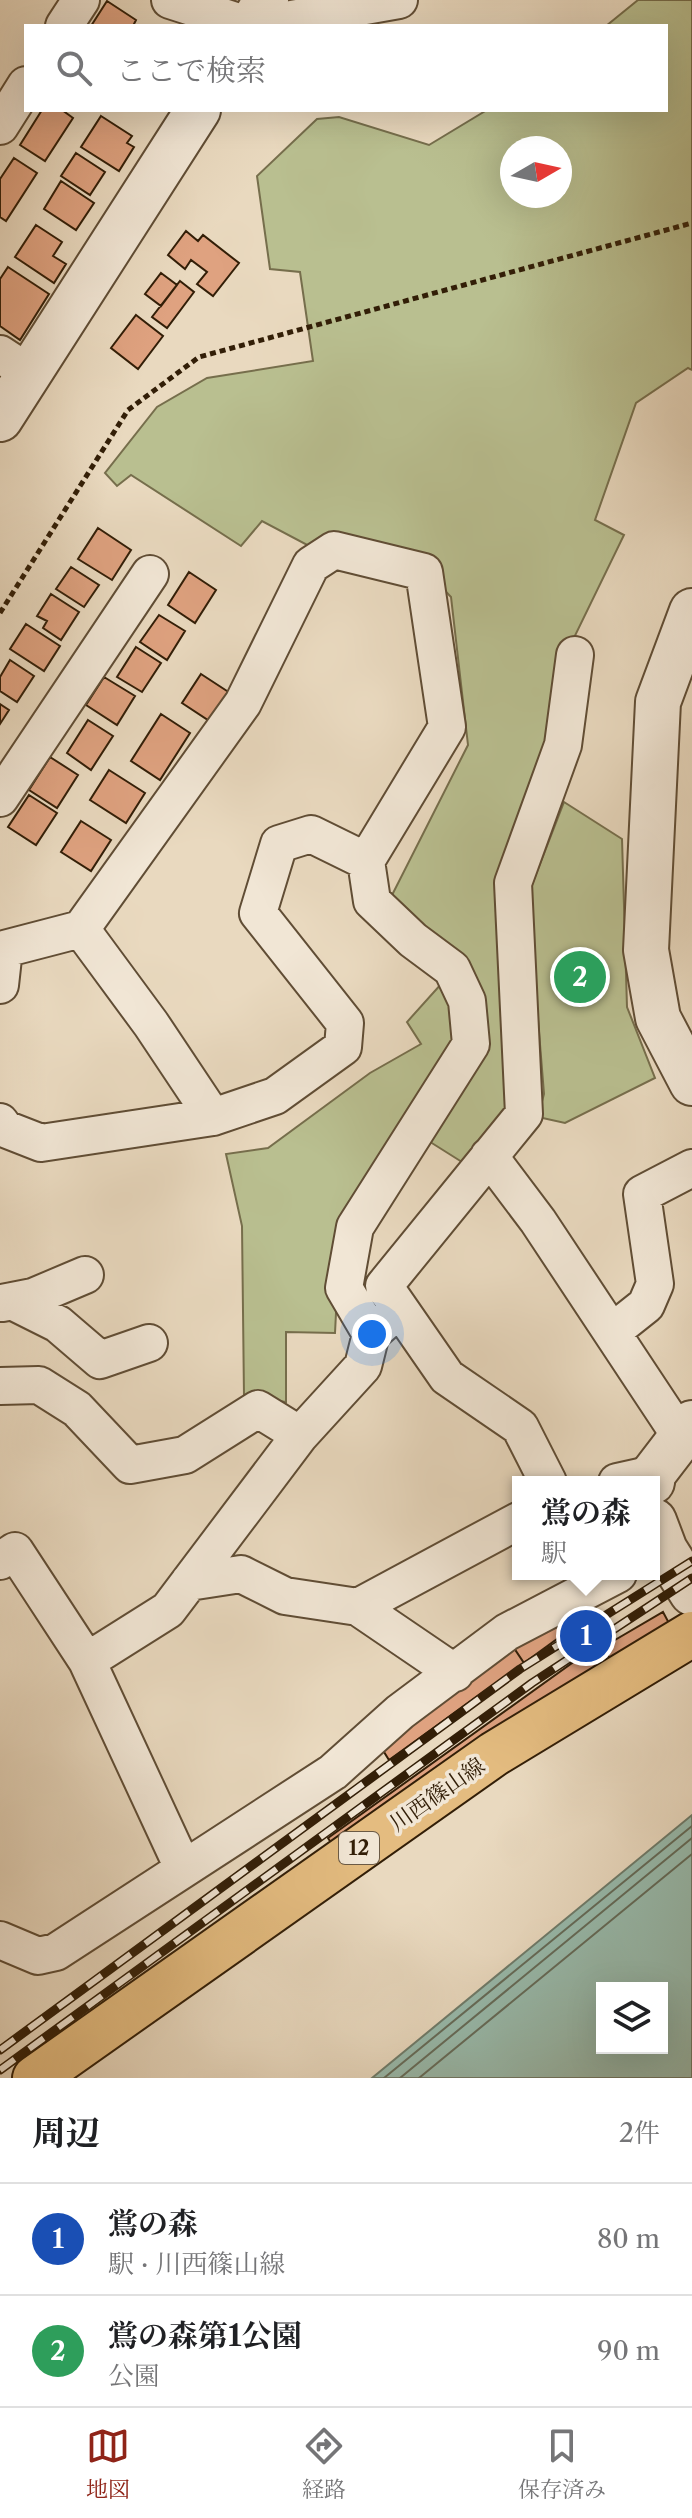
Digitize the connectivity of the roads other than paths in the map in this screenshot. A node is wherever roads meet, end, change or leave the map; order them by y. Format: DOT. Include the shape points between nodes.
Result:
graph roads {
  1 [pos="81,0"];
  2 [pos="170,0"];
  3 [pos="266,0"];
  4 [pos="399,0"];
  5 [pos="65,24"];
  6 [pos="245,24"];
  7 [pos="252,24"];
  8 [pos="262,24"];
  9 [pos="24,88"];
  10 [pos="197,112"];
  11 [pos="0,126"];
  12 [pos="14,364"];
  13 [pos="0,419"];
  14 [pos="150,574"];
  15 [pos="692,611"];
  16 [pos="575,655"];
  17 [pos="0,798"];
  18 [pos="366,861"];
  19 [pos="81,929"];
  20 [pos="2,947"];
  21 [pos="0,985"];
  22 [pos="692,1083"];
  23 [pos="213,1117"];
  24 [pos="0,1122"];
  25 [pos="489,1156"];
  26 [pos="692,1168"];
  27 [pos="85,1275"];
  28 [pos="6,1302"];
  29 [pos="400,1310"];
  30 [pos="612,1332"];
  31 [pos="371,1334"];
  32 [pos="149,1343"];
  33 [pos="0,1386"];
  34 [pos="687,1430"];
  35 [pos="300,1435"];
  36 [pos="545,1476"];
  37 [pos="644,1476"];
  38 [pos="512,1524"];
  39 [pos="660,1545"];
  40 [pos="0,1561"];
  41 [pos="607,1580"];
  42 [pos="189,1582"];
  43 [pos="692,1593"];
  44 [pos="358,1607"];
  45 [pos="692,1634"];
  46 [pos="87,1661"];
  47 [pos="455,1673"];
  48 [pos="183,1868"];
  49 [pos="0,1940"];
  50 [pos="35,2078"];
  1 -- 5 [label="street"];
  2 -- 6 [label="street"];
  3 -- 7 [label="street"];
  4 -- 8 [label="street"];
  9 -- 11 [label="street"];
  10 -- 12 [label="street"];
  12 -- 13 [label="street"];
  14 -- 17 [label="street"];
  15 -- 22 [label="street" via="658,702 646,950 658,1018"];
  16 -- 25 [label="street" via="563,745 513,883 524,1114"];
  18 -- 19 [label="street" via="447,727 424,572 334,550 311,565 243,703"];
  18 -- 23 [label="street" via="311,834 279,844 258,913 345,1023 343,1047 275,1096"];
  18 -- 31 [label="street" via="372,901 452,969 467,1001 471,1044 355,1227 344,1288"];
  19 -- 20 [label="street"];
  19 -- 23 [label="street"];
  20 -- 21 [label="street"];
  23 -- 24 [label="street" via="41,1143"];
  25 -- 29 [label="street" via="384,1286"];
  25 -- 30 [label="street"];
  26 -- 30 [label="street" via="642,1194 655,1284 646,1305"];
  27 -- 28 [label="street" via="33,1297"];
  28 -- 32 [label="street" via="58,1324 100,1360"];
  29 -- 31 [label="street"];
  29 -- 36 [label="street" via="447,1377 520,1427"];
  30 -- 34 [label="street"];
  31 -- 35 [label="street" via="363,1366"];
  33 -- 35 [label="street" via="39,1385 77,1409 130,1465 185,1455 258,1409"];
  34 -- 37 [label="street"];
  35 -- 42 [label="street"];
  38 -- 44 [label="street"];
  39 -- 43 [label="street"];
  40 -- 46 [label="street" via="15,1551"];
  41 -- 47 [label="street" via="507,1632"];
  42 -- 44 [label="street" via="241,1574 285,1596"];
  42 -- 46 [label="street" via="168,1610"];
  44 -- 47 [label="street"];
  45 -- 50 [label="main road, 川西篠山線 / 12" via="494,1754"];
  46 -- 48 [label="street"];
  47 -- 48 [label="street" via="400,1712 333,1772"];
  48 -- 49 [label="street" via="56,1952 38,1956"];
}
